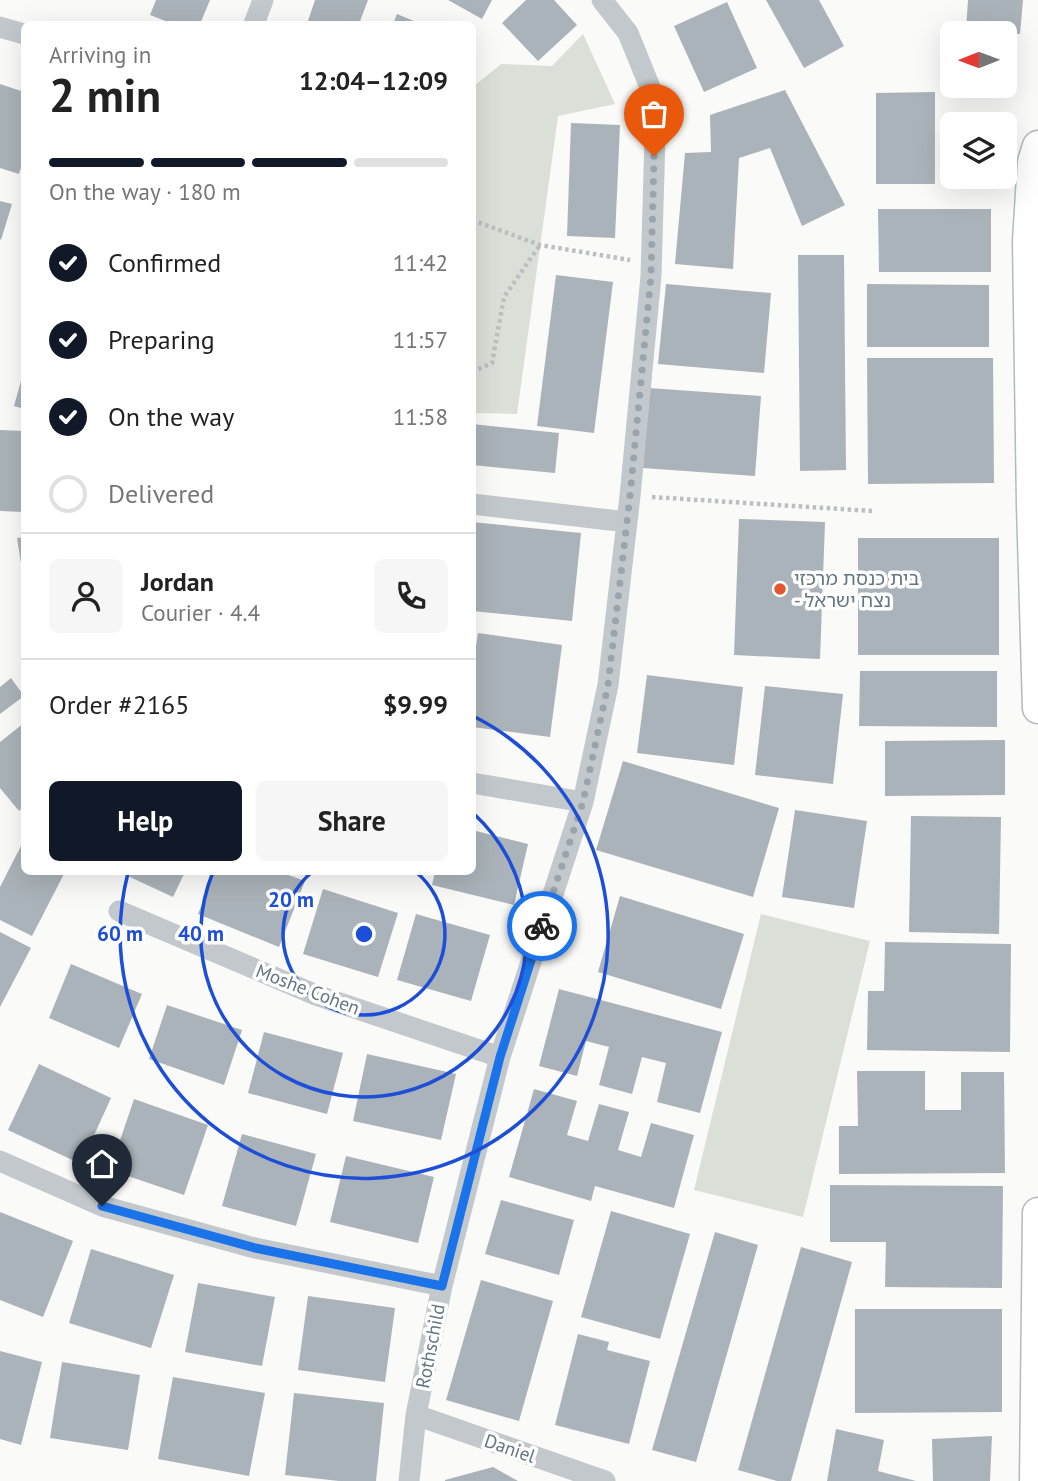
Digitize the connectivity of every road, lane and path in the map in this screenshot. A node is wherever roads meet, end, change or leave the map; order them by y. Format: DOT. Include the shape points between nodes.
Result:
graph roads {
  1 [pos="263,0"];
  2 [pos="602,0"];
  3 [pos="255,21"];
  4 [pos="0,27"];
  5 [pos="21,33"];
  6 [pos="1038,146"];
  7 [pos="476,221"];
  8 [pos="540,245"];
  9 [pos="652,264"];
  10 [pos="476,370"];
  11 [pos="630,496"];
  12 [pos="476,504"];
  13 [pos="872,511"];
  14 [pos="627,522"];
  15 [pos="1038,708"];
  16 [pos="476,784"];
  17 [pos="583,802"];
  18 [pos="119,911"];
  19 [pos="500,1057"];
  20 [pos="0,1161"];
  21 [pos="1038,1213"];
  22 [pos="442,1286"];
  23 [pos="416,1415"];
  24 [pos="409,1481"];
  25 [pos="605,1481"];
  26 [pos="1035,1481"];
  1 -- 3 [label="street"];
  2 -- 9 [label="street, Rothschild" via="628,33 656,102"];
  4 -- 5 [label="street"];
  6 -- 15 [label="street" via="1028,241"];
  7 -- 8 [label="path"];
  8 -- 9 [label="path"];
  8 -- 10 [label="path" via="505,297 492,363"];
  9 -- 11 [label="street, Rothschild"];
  11 -- 13 [label="path"];
  11 -- 14 [label="street, Rothschild"];
  12 -- 14 [label="street"];
  14 -- 17 [label="street, Rothschild" via="608,685"];
  16 -- 17 [label="street"];
  17 -- 19 [label="street, Rothschild"];
  18 -- 19 [label="street, Moshe Cohen" via="316,995"];
  19 -- 22 [label="street, Rothschild"];
  20 -- 22 [label="street" via="102,1206 255,1248"];
  21 -- 26 [label="street"];
  22 -- 23 [label="street, Rothschild"];
  23 -- 24 [label="street, Rothschild"];
  23 -- 25 [label="street, Daniel"];
}
